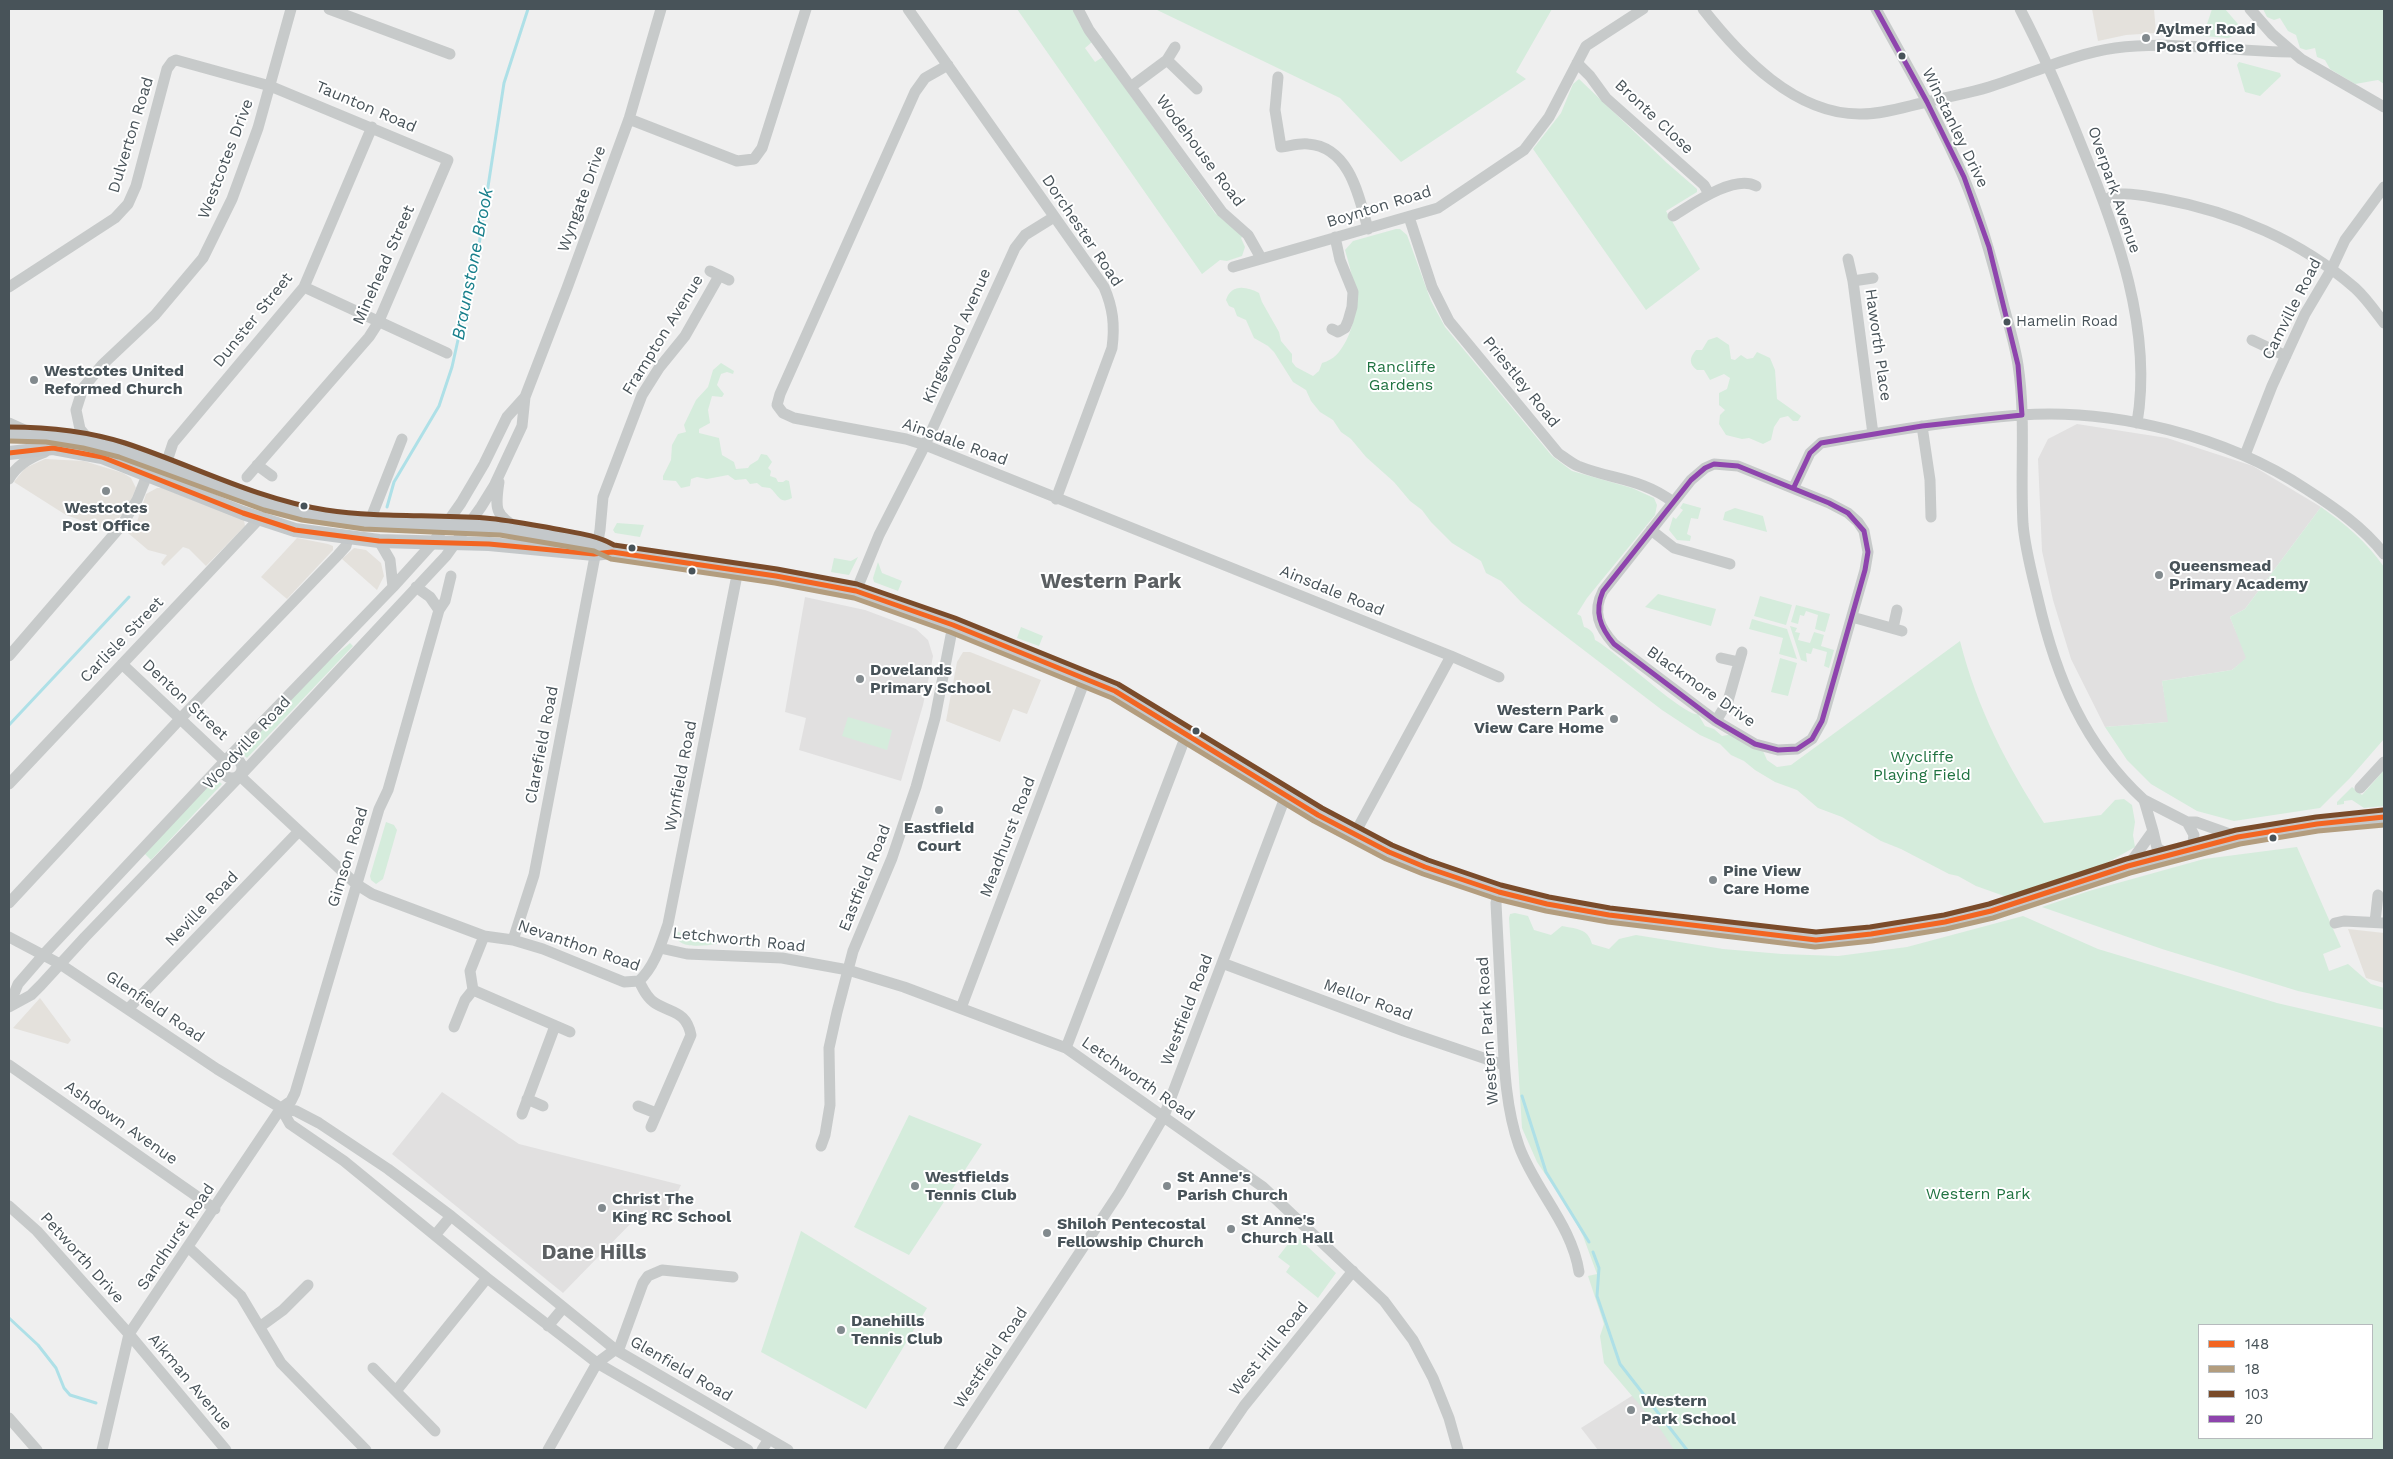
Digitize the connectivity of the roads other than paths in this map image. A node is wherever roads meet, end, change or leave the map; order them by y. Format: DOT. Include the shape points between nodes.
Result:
graph roads {
  1 [pos="329,9"];
  2 [pos="662,9"];
  3 [pos="806,9"];
  4 [pos="908,9"];
  5 [pos="1078,9"];
  6 [pos="1642,9"];
  7 [pos="1703,9"];
  8 [pos="1876,9"];
  9 [pos="2020,9"];
  10 [pos="2250,9"];
  11 [pos="289,11"];
  12 [pos="1175,47"];
  13 [pos="2292,52"];
  14 [pos="450,54"];
  15 [pos="1167,60"];
  16 [pos="1577,63"];
  17 [pos="948,64"];
  18 [pos="2050,65"];
  19 [pos="1273,83"];
  20 [pos="270,86"];
  21 [pos="1132,86"];
  22 [pos="1197,89"];
  23 [pos="1927,102"];
  24 [pos="2384,107"];
  25 [pos="628,119"];
  26 [pos="372,127"];
  27 [pos="448,160"];
  28 [pos="1756,186"];
  29 [pos="2384,187"];
  30 [pos="1710,194"];
  31 [pos="2104,200"];
  32 [pos="1673,216"];
  33 [pos="1054,217"];
  34 [pos="1408,217"];
  35 [pos="1368,229"];
  36 [pos="1336,237"];
  37 [pos="1261,258"];
  38 [pos="1848,259"];
  39 [pos="1233,267"];
  40 [pos="2331,270"];
  41 [pos="720,276"];
  42 [pos="1873,278"];
  43 [pos="1853,281"];
  44 [pos="9,287"];
  45 [pos="304,287"];
  46 [pos="378,323"];
  47 [pos="2384,323"];
  48 [pos="1337,335"];
  49 [pos="2252,340"];
  50 [pos="447,353"];
  51 [pos="2286,356"];
  52 [pos="525,397"];
  53 [pos="2022,414"];
  54 [pos="9,423"];
  55 [pos="2137,423"];
  56 [pos="1922,426"];
  57 [pos="29,432"];
  58 [pos="9,434"];
  59 [pos="1873,434"];
  60 [pos="402,439"];
  61 [pos="90,441"];
  62 [pos="925,445"];
  63 [pos="53,448"];
  64 [pos="9,453"];
  65 [pos="2245,455"];
  66 [pos="257,465"];
  67 [pos="165,467"];
  68 [pos="501,470"];
  69 [pos="148,473"];
  70 [pos="272,476"];
  71 [pos="247,477"];
  72 [pos="9,479"];
  73 [pos="1794,487"];
  74 [pos="1056,499"];
  75 [pos="1673,502"];
  76 [pos="1931,517"];
  77 [pos="259,519"];
  78 [pos="369,523"];
  79 [pos="445,525"];
  80 [pos="469,525"];
  81 [pos="1651,530"];
  82 [pos="527,532"];
  83 [pos="348,538"];
  84 [pos="379,541"];
  85 [pos="456,543"];
  86 [pos="432,544"];
  87 [pos="595,549"];
  88 [pos="2384,552"];
  89 [pos="1730,564"];
  90 [pos="738,570"];
  91 [pos="451,576"];
  92 [pos="393,587"];
  93 [pos="416,588"];
  94 [pos="856,592"];
  95 [pos="438,610"];
  96 [pos="1897,610"];
  97 [pos="1852,616"];
  98 [pos="953,624"];
  99 [pos="9,656"];
  100 [pos="1451,656"];
  101 [pos="1721,658"];
  102 [pos="122,664"];
  103 [pos="1499,677"];
  104 [pos="1086,678"];
  105 [pos="181,718"];
  106 [pos="1716,721"];
  107 [pos="1187,733"];
  108 [pos="225,760"];
  109 [pos="2384,762"];
  110 [pos="240,776"];
  111 [pos="9,784"];
  112 [pos="2360,788"];
  113 [pos="1286,796"];
  114 [pos="2144,800"];
  115 [pos="2384,817"];
  116 [pos="2187,822"];
  117 [pos="299,831"];
  118 [pos="2153,831"];
  119 [pos="1354,835"];
  120 [pos="2238,836"];
  121 [pos="2192,849"];
  122 [pos="2168,855"];
  123 [pos="136,856"];
  124 [pos="2128,866"];
  125 [pos="149,870"];
  126 [pos="356,884"];
  127 [pos="1499,892"];
  128 [pos="2378,895"];
  129 [pos="9,902"];
  130 [pos="2380,922"];
  131 [pos="2335,923"];
  132 [pos="484,936"];
  133 [pos="9,937"];
  134 [pos="513,940"];
  135 [pos="660,948"];
  136 [pos="44,954"];
  137 [pos="1222,963"];
  138 [pos="60,964"];
  139 [pos="848,970"];
  140 [pos="639,981"];
  141 [pos="473,990"];
  142 [pos="9,1007"];
  143 [pos="961,1008"];
  144 [pos="128,1009"];
  145 [pos="460,1023"];
  146 [pos="555,1026"];
  147 [pos="570,1032"];
  148 [pos="1066,1048"];
  149 [pos="9,1065"];
  150 [pos="1504,1065"];
  151 [pos="527,1099"];
  152 [pos="543,1106"];
  153 [pos="638,1106"];
  154 [pos="281,1108"];
  155 [pos="656,1113"];
  156 [pos="522,1114"];
  157 [pos="1164,1116"];
  158 [pos="651,1127"];
  159 [pos="821,1146"];
  160 [pos="9,1206"];
  161 [pos="215,1209"];
  162 [pos="451,1216"];
  163 [pos="436,1234"];
  164 [pos="188,1247"];
  165 [pos="1353,1271"];
  166 [pos="1579,1272"];
  167 [pos="733,1277"];
  168 [pos="487,1278"];
  169 [pos="308,1285"];
  170 [pos="563,1308"];
  171 [pos="261,1326"];
  172 [pos="548,1326"];
  173 [pos="129,1334"];
  174 [pos="616,1350"];
  175 [pos="597,1363"];
  176 [pos="373,1368"];
  177 [pos="396,1391"];
  178 [pos="9,1418"];
  179 [pos="435,1431"];
  180 [pos="768,1439"];
  181 [pos="37,1450"];
  182 [pos="102,1450"];
  183 [pos="226,1450"];
  184 [pos="366,1450"];
  185 [pos="548,1450"];
  186 [pos="748,1450"];
  187 [pos="762,1450"];
  188 [pos="788,1450"];
  189 [pos="949,1450"];
  190 [pos="1214,1450"];
  191 [pos="1458,1450"];
  1 -- 14 [label="street"];
  2 -- 25 [label="street, Wyngate Drive"];
  3 -- 25 [label="street" via="762,148 754,159 736,161"];
  4 -- 17 [label="street, Dorchester Road"];
  5 -- 21 [label="street, Wodehouse Road" via="1089,30"];
  6 -- 16 [label="street, Boynton Road" via="1586,46"];
  7 -- 23 [label="street" via="1754,64 1796,96 1815,106 1858,114 1902,110"];
  8 -- 23 [label="street, Winstanley Drive"];
  9 -- 18 [label="street, Overpark Avenue"];
  10 -- 13 [label="street"];
  11 -- 20 [label="street, Westcotes Drive"];
  12 -- 15 [label="street, Wodehouse Road"];
  13 -- 18 [label="street" via="2158,44 2090,53"];
  13 -- 24 [label="street"];
  15 -- 21 [label="street, Wodehouse Road"];
  15 -- 22 [label="street, Wodehouse Road"];
  16 -- 30 [label="street, Bronte Close" via="1606,98 1704,185"];
  16 -- 34 [label="street, Boynton Road" via="1549,117 1524,150 1438,208"];
  17 -- 33 [label="street, Dorchester Road"];
  17 -- 62 [label="street, Ainsdale Road" via="925,78 915,92 777,401 780,410 794,418"];
  18 -- 23 [label="street" via="1988,88"];
  18 -- 31 [label="street, Overpark Avenue"];
  19 -- 35 [label="street" via="1275,149 1308,144 1335,156 1348,169 1355,184"];
  20 -- 26 [label="street, Taunton Road"];
  20 -- 44 [label="street, Dulverton Road" via="172,62 128,204 116,218"];
  20 -- 61 [label="street, Westcotes Drive" via="232,199 203,258 154,315 83,388 76,410 80,429"];
  21 -- 37 [label="street, Wodehouse Road" via="1222,212 1248,235"];
  23 -- 53 [label="street, Winstanley Drive" via="1964,177 1989,247 2018,365"];
  25 -- 52 [label="street, Wyngate Drive"];
  26 -- 27 [label="street, Taunton Road"];
  26 -- 45 [label="street, Dunster Street"];
  27 -- 46 [label="street, Minehead Street"];
  28 -- 30 [label="street" via="1750,182"];
  29 -- 40 [label="street, Camville Road" via="2346,240"];
  30 -- 32 [label="street"];
  31 -- 40 [label="street" via="2123,194 2191,204 2259,227"];
  31 -- 55 [label="street, Overpark Avenue" via="2134,314 2141,376"];
  33 -- 62 [label="street, Kingswood Avenue" via="1018,242"];
  33 -- 74 [label="street, Dorchester Road" via="1104,287 1111,303 1114,328 1106,365"];
  34 -- 35 [label="street, Boynton Road"];
  34 -- 75 [label="street, Priestley Road" via="1432,287 1449,321 1558,453 1577,466 1634,481"];
  35 -- 36 [label="street, Boynton Road"];
  36 -- 37 [label="street, Boynton Road"];
  36 -- 48 [label="street" via="1340,260 1352,292 1348,321"];
  37 -- 39 [label="street, Boynton Road"];
  38 -- 43 [label="street"];
  40 -- 47 [label="street" via="2356,289"];
  40 -- 51 [label="street, Camville Road" via="2305,314"];
  41 -- 87 [label="street, Frampton Avenue" via="685,336 658,368 642,394 603,497"];
  42 -- 43 [label="street, Haworth Place"];
  43 -- 59 [label="street, Haworth Place"];
  45 -- 46 [label="street"];
  45 -- 67 [label="street, Dunster Street" via="173,443"];
  46 -- 50 [label="street"];
  46 -- 66 [label="street, Minehead Street"];
  49 -- 51 [label="street"];
  51 -- 65 [label="street, Camville Road"];
  52 -- 68 [label="street, Wyngate Drive" via="522,426"];
  52 -- 79 [label="street, Wyngate Drive" via="507,417 484,464"];
  53 -- 55 [label="street" via="2081,416"];
  53 -- 56 [label="street"];
  53 -- 114 [label="street, Winstanley Drive" via="2023,525 2028,562 2053,657 2098,748"];
  54 -- 57 [label="street"];
  55 -- 65 [label="street" via="2192,436"];
  56 -- 59 [label="street"];
  56 -- 76 [label="street" via="1930,480"];
  57 -- 58 [label="main road"];
  57 -- 61 [label="main road"];
  59 -- 73 [label="street" via="1821,443 1810,453"];
  60 -- 78 [label="street"];
  61 -- 67 [label="main road"];
  62 -- 74 [label="street, Ainsdale Road"];
  62 -- 94 [label="street, Kingswood Avenue" via="879,536"];
  63 -- 64 [label="main road"];
  63 -- 69 [label="main road" via="102,457"];
  63 -- 72 [label="street" via="26,462"];
  65 -- 88 [label="street" via="2293,480 2329,504"];
  66 -- 70 [label="street"];
  66 -- 71 [label="street, Minehead Street"];
  67 -- 78 [label="main road" via="302,513"];
  68 -- 80 [label="street, Wyngate Drive"];
  68 -- 82 [label="street" via="497,511 507,522"];
  69 -- 77 [label="main road"];
  69 -- 99 [label="street" via="138,500 122,526"];
  73 -- 75 [label="street, Blackmore Drive" via="1738,466 1714,464 1697,474"];
  73 -- 97 [label="street, Blackmore Drive" via="1848,513 1864,531 1868,552"];
  74 -- 100 [label="street, Ainsdale Road"];
  75 -- 81 [label="street, Blackmore Drive"];
  77 -- 83 [label="main road" via="295,530"];
  77 -- 102 [label="street, Carlisle Street"];
  78 -- 79 [label="main road"];
  79 -- 80 [label="main road"];
  79 -- 86 [label="street, Woodville Road"];
  80 -- 82 [label="main road"];
  80 -- 85 [label="street, Wyngate Drive"];
  81 -- 89 [label="street" via="1674,548"];
  81 -- 106 [label="street, Blackmore Drive" via="1603,591 1597,618 1614,644"];
  82 -- 87 [label="main road"];
  83 -- 84 [label="main road"];
  83 -- 105 [label="street" via="338,555"];
  84 -- 86 [label="main road"];
  84 -- 92 [label="street" via="390,560"];
  85 -- 86 [label="main road"];
  85 -- 87 [label="main road"];
  85 -- 93 [label="street, Woodville Road"];
  86 -- 92 [label="street, Woodville Road"];
  87 -- 90 [label="main road"];
  87 -- 134 [label="street, Clarefield Road" via="534,875"];
  90 -- 94 [label="main road"];
  90 -- 135 [label="street, Wynfield Road" via="668,924"];
  91 -- 95 [label="street, Gimson Road"];
  92 -- 108 [label="street, Woodville Road"];
  93 -- 95 [label="street" via="430,597"];
  93 -- 110 [label="street, Woodville Road"];
  94 -- 98 [label="main road"];
  95 -- 126 [label="street, Gimson Road" via="388,790"];
  96 -- 97 [label="street" via="1898,629"];
  97 -- 106 [label="street, Blackmore Drive" via="1822,721 1812,739 1797,749 1778,750 1755,744"];
  98 -- 104 [label="main road"];
  98 -- 139 [label="street, Eastfield Road" via="935,718 916,787"];
  100 -- 103 [label="street, Ainsdale Road"];
  100 -- 119 [label="street"];
  101 -- 106 [label="street" via="1740,657 1728,701"];
  102 -- 105 [label="street, Denton Street"];
  102 -- 111 [label="street, Carlisle Street"];
  104 -- 107 [label="main road" via="1115,690"];
  104 -- 143 [label="street, Meadhurst Road"];
  105 -- 108 [label="street, Denton Street"];
  105 -- 129 [label="street"];
  107 -- 113 [label="main road"];
  107 -- 148 [label="street"];
  108 -- 110 [label="street, Denton Street" via="222,770 225,775"];
  108 -- 123 [label="street, Woodville Road"];
  109 -- 112 [label="street"];
  110 -- 117 [label="street, Denton Street"];
  110 -- 125 [label="street, Woodville Road"];
  113 -- 119 [label="main road"];
  113 -- 137 [label="street, Westfield Road"];
  114 -- 116 [label="street, Winstanley Drive"];
  114 -- 118 [label="street, Winstanley Drive"];
  115 -- 120 [label="main road"];
  116 -- 120 [label="street, Winstanley Drive"];
  116 -- 121 [label="street" via="2194,835"];
  117 -- 126 [label="street, Denton Street"];
  117 -- 144 [label="street, Neville Road"];
  118 -- 122 [label="street, Winstanley Drive" via="2157,848"];
  118 -- 124 [label="street"];
  119 -- 127 [label="main road" via="1425,868"];
  120 -- 121 [label="main road"];
  121 -- 122 [label="main road"];
  122 -- 124 [label="main road"];
  123 -- 125 [label="street"];
  123 -- 136 [label="street, Woodville Road"];
  124 -- 127 [label="main road" via="1991,911 1945,922 1816,940 1609,915"];
  125 -- 138 [label="street, Woodville Road"];
  126 -- 132 [label="street, Nevanthon Road" via="372,894"];
  126 -- 154 [label="street, Gimson Road" via="295,1093"];
  127 -- 150 [label="street, Western Park Road" via="1496,903"];
  128 -- 130 [label="street"];
  130 -- 131 [label="street"];
  132 -- 134 [label="street, Nevanthon Road"];
  132 -- 141 [label="street" via="470,971"];
  133 -- 136 [label="street, Glenfield Road"];
  134 -- 140 [label="street, Nevanthon Road" via="624,982"];
  135 -- 139 [label="street, Letchworth Road" via="687,954 782,958"];
  135 -- 140 [label="street, Wynfield Road"];
  136 -- 138 [label="street, Glenfield Road"];
  136 -- 142 [label="street, Woodville Road" via="18,984"];
  137 -- 150 [label="street, Mellor Road"];
  137 -- 157 [label="street, Westfield Road"];
  138 -- 142 [label="street, Woodville Road" via="31,995"];
  138 -- 144 [label="street, Glenfield Road"];
  139 -- 143 [label="street, Letchworth Road"];
  139 -- 159 [label="street, Eastfield Road" via="829,1048 830,1105"];
  140 -- 155 [label="street, Nevanthon Road" via="654,1003 679,1014 688,1024 691,1035"];
  141 -- 145 [label="street" via="465,1000"];
  141 -- 146 [label="street"];
  143 -- 148 [label="street, Letchworth Road"];
  144 -- 154 [label="street, Glenfield Road"];
  146 -- 147 [label="street"];
  146 -- 151 [label="street"];
  148 -- 157 [label="street, Letchworth Road"];
  149 -- 161 [label="street, Ashdown Avenue"];
  150 -- 166 [label="street, Western Park Road" via="1512,1123 1519,1145 1528,1168 1576,1252"];
  151 -- 152 [label="street"];
  151 -- 156 [label="street"];
  153 -- 155 [label="street"];
  154 -- 161 [label="street, Sandhurst Road"];
  154 -- 162 [label="street, Glenfield Road" via="296,1110 319,1124 388,1169"];
  154 -- 163 [label="street, Glenfield Road" via="290,1124 344,1161"];
  155 -- 158 [label="street, Nevanthon Road"];
  157 -- 165 [label="street, Letchworth Road" via="1263,1186"];
  157 -- 189 [label="street, Westfield Road" via="1119,1193"];
  160 -- 173 [label="street, Petworth Drive" via="37,1231"];
  161 -- 164 [label="street, Sandhurst Road"];
  162 -- 163 [label="street"];
  162 -- 170 [label="street, Glenfield Road"];
  163 -- 168 [label="street, Glenfield Road"];
  164 -- 171 [label="street" via="241,1296"];
  164 -- 173 [label="street, Sandhurst Road"];
  165 -- 190 [label="street, West Hill Road" via="1244,1406"];
  165 -- 191 [label="street, Letchworth Road" via="1384,1300 1413,1340 1449,1418"];
  167 -- 174 [label="street" via="662,1270 654,1272 643,1283"];
  168 -- 172 [label="street, Glenfield Road"];
  168 -- 177 [label="street"];
  169 -- 171 [label="street"];
  170 -- 172 [label="street"];
  170 -- 174 [label="street, Glenfield Road"];
  171 -- 184 [label="street" via="287,1370"];
  172 -- 175 [label="street, Glenfield Road"];
  173 -- 182 [label="street, Sandhurst Road"];
  173 -- 183 [label="street, Aikman Avenue"];
  174 -- 175 [label="street"];
  174 -- 180 [label="street, Glenfield Road"];
  175 -- 185 [label="street"];
  175 -- 186 [label="street, Glenfield Road"];
  176 -- 177 [label="street"];
  177 -- 179 [label="street"];
  178 -- 181 [label="street"];
  180 -- 187 [label="street"];
  180 -- 188 [label="street, Glenfield Road"];
}
